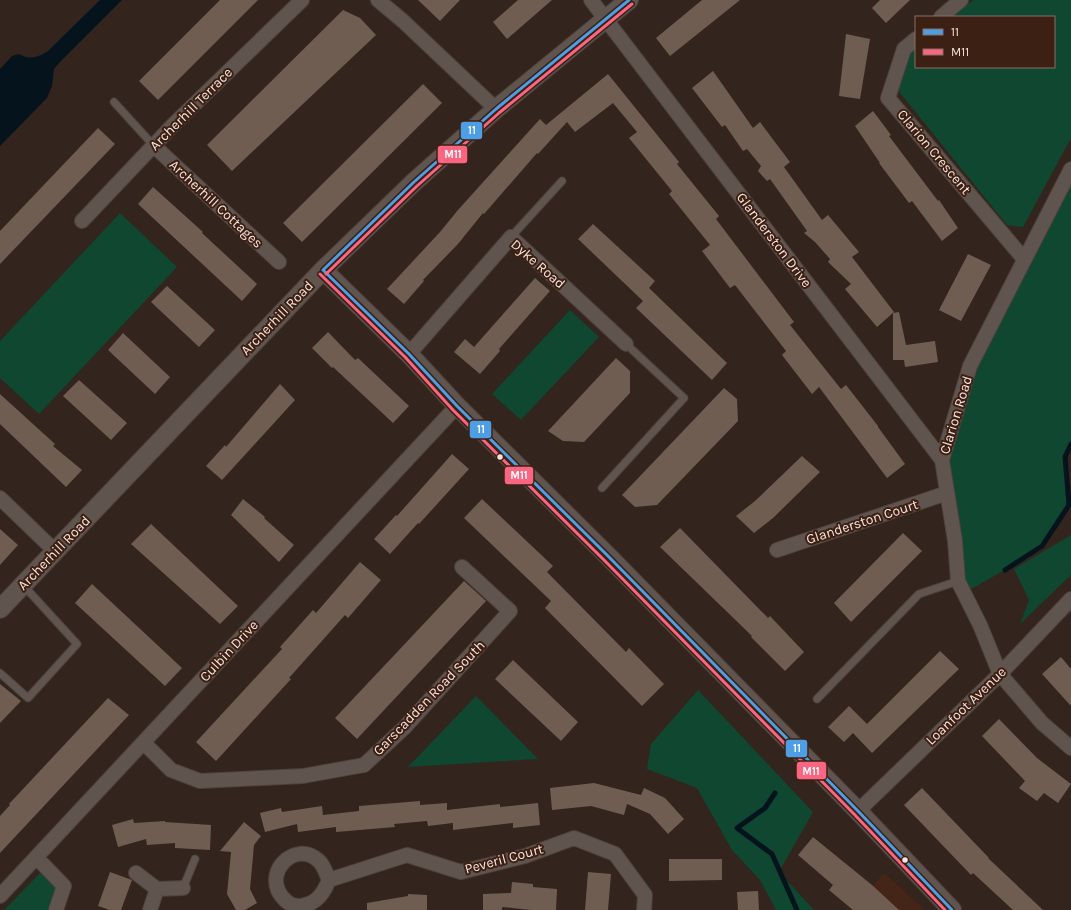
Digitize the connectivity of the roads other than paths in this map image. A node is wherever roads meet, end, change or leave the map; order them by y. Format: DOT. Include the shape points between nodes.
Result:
graph roads {
  1 [pos="302,0"];
  2 [pos="378,0"];
  3 [pos="591,0"];
  4 [pos="629,0"];
  5 [pos="961,0"];
  6 [pos="942,16"];
  7 [pos="605,19"];
  8 [pos="915,40"];
  9 [pos="114,102"];
  10 [pos="496,108"];
  11 [pos="154,146"];
  12 [pos="1071,169"];
  13 [pos="562,180"];
  14 [pos="82,221"];
  15 [pos="511,237"];
  16 [pos="1024,258"];
  17 [pos="279,262"];
  18 [pos="323,270"];
  19 [pos="626,344"];
  20 [pos="409,354"];
  21 [pos="457,406"];
  22 [pos="942,460"];
  23 [pos="602,488"];
  24 [pos="948,493"];
  25 [pos="0,498"];
  26 [pos="777,550"];
  27 [pos="55,551"];
  28 [pos="462,567"];
  29 [pos="958,581"];
  30 [pos="23,585"];
  31 [pos="1071,599"];
  32 [pos="0,609"];
  33 [pos="0,673"];
  34 [pos="1000,674"];
  35 [pos="817,699"];
  36 [pos="144,743"];
  37 [pos="1071,748"];
  38 [pos="858,811"];
  39 [pos="36,857"];
  40 [pos="195,859"];
  41 [pos="136,873"];
  42 [pos="329,880"];
  43 [pos="183,888"];
  44 [pos="157,889"];
  45 [pos="0,896"];
  46 [pos="56,910"];
  47 [pos="150,910"];
  48 [pos="644,910"];
  49 [pos="952,910"];
  1 -- 11 [label="street, Archerhill Terrace"];
  2 -- 10 [label="street"];
  3 -- 7 [label="street, Glanderston Drive"];
  4 -- 7 [label="street, Archerhill Road"];
  5 -- 6 [label="street"];
  7 -- 10 [label="street, Archerhill Road"];
  7 -- 22 [label="street, Glanderston Drive"];
  8 -- 16 [label="street, Clarion Crescent" via="904,49 888,98"];
  9 -- 11 [label="lane"];
  10 -- 18 [label="street, Archerhill Road" via="414,182"];
  11 -- 14 [label="street, Archerhill Terrace"];
  11 -- 17 [label="street, Archerhill Cottages"];
  12 -- 16 [label="street, Clarion Road"];
  13 -- 15 [label="lane"];
  15 -- 19 [label="street, Dyke Road"];
  15 -- 20 [label="street, Dyke Road"];
  16 -- 22 [label="street, Clarion Road" via="970,366"];
  18 -- 20 [label="street"];
  18 -- 27 [label="street, Archerhill Road"];
  19 -- 23 [label="lane" via="684,398"];
  20 -- 21 [label="street"];
  21 -- 36 [label="street, Culbin Drive"];
  21 -- 38 [label="street"];
  22 -- 24 [label="street, Clarion Road"];
  24 -- 26 [label="street, Glanderston Court"];
  24 -- 29 [label="street, Clarion Road"];
  25 -- 27 [label="street"];
  27 -- 30 [label="street, Archerhill Road"];
  28 -- 36 [label="street, Garscadden Road South" via="510,612 405,727 364,765 303,776 200,781 171,770"];
  29 -- 34 [label="street, Clarion Road"];
  29 -- 35 [label="lane" via="919,594"];
  30 -- 32 [label="street, Archerhill Road"];
  30 -- 33 [label="lane" via="76,644 28,698"];
  31 -- 34 [label="street, Loanfoot Avenue"];
  34 -- 37 [label="street" via="1042,723"];
  34 -- 38 [label="street, Loanfoot Avenue"];
  36 -- 39 [label="street, Culbin Drive"];
  38 -- 49 [label="street"];
  39 -- 45 [label="street, Culbin Drive"];
  39 -- 46 [label="street" via="64,886"];
  40 -- 43 [label="lane"];
  41 -- 44 [label="street"];
  42 -- 48 [label="street, Peveril Court" via="407,855 461,872 525,856 574,838 615,854 645,895"];
  43 -- 44 [label="street"];
  44 -- 47 [label="street"];
}
